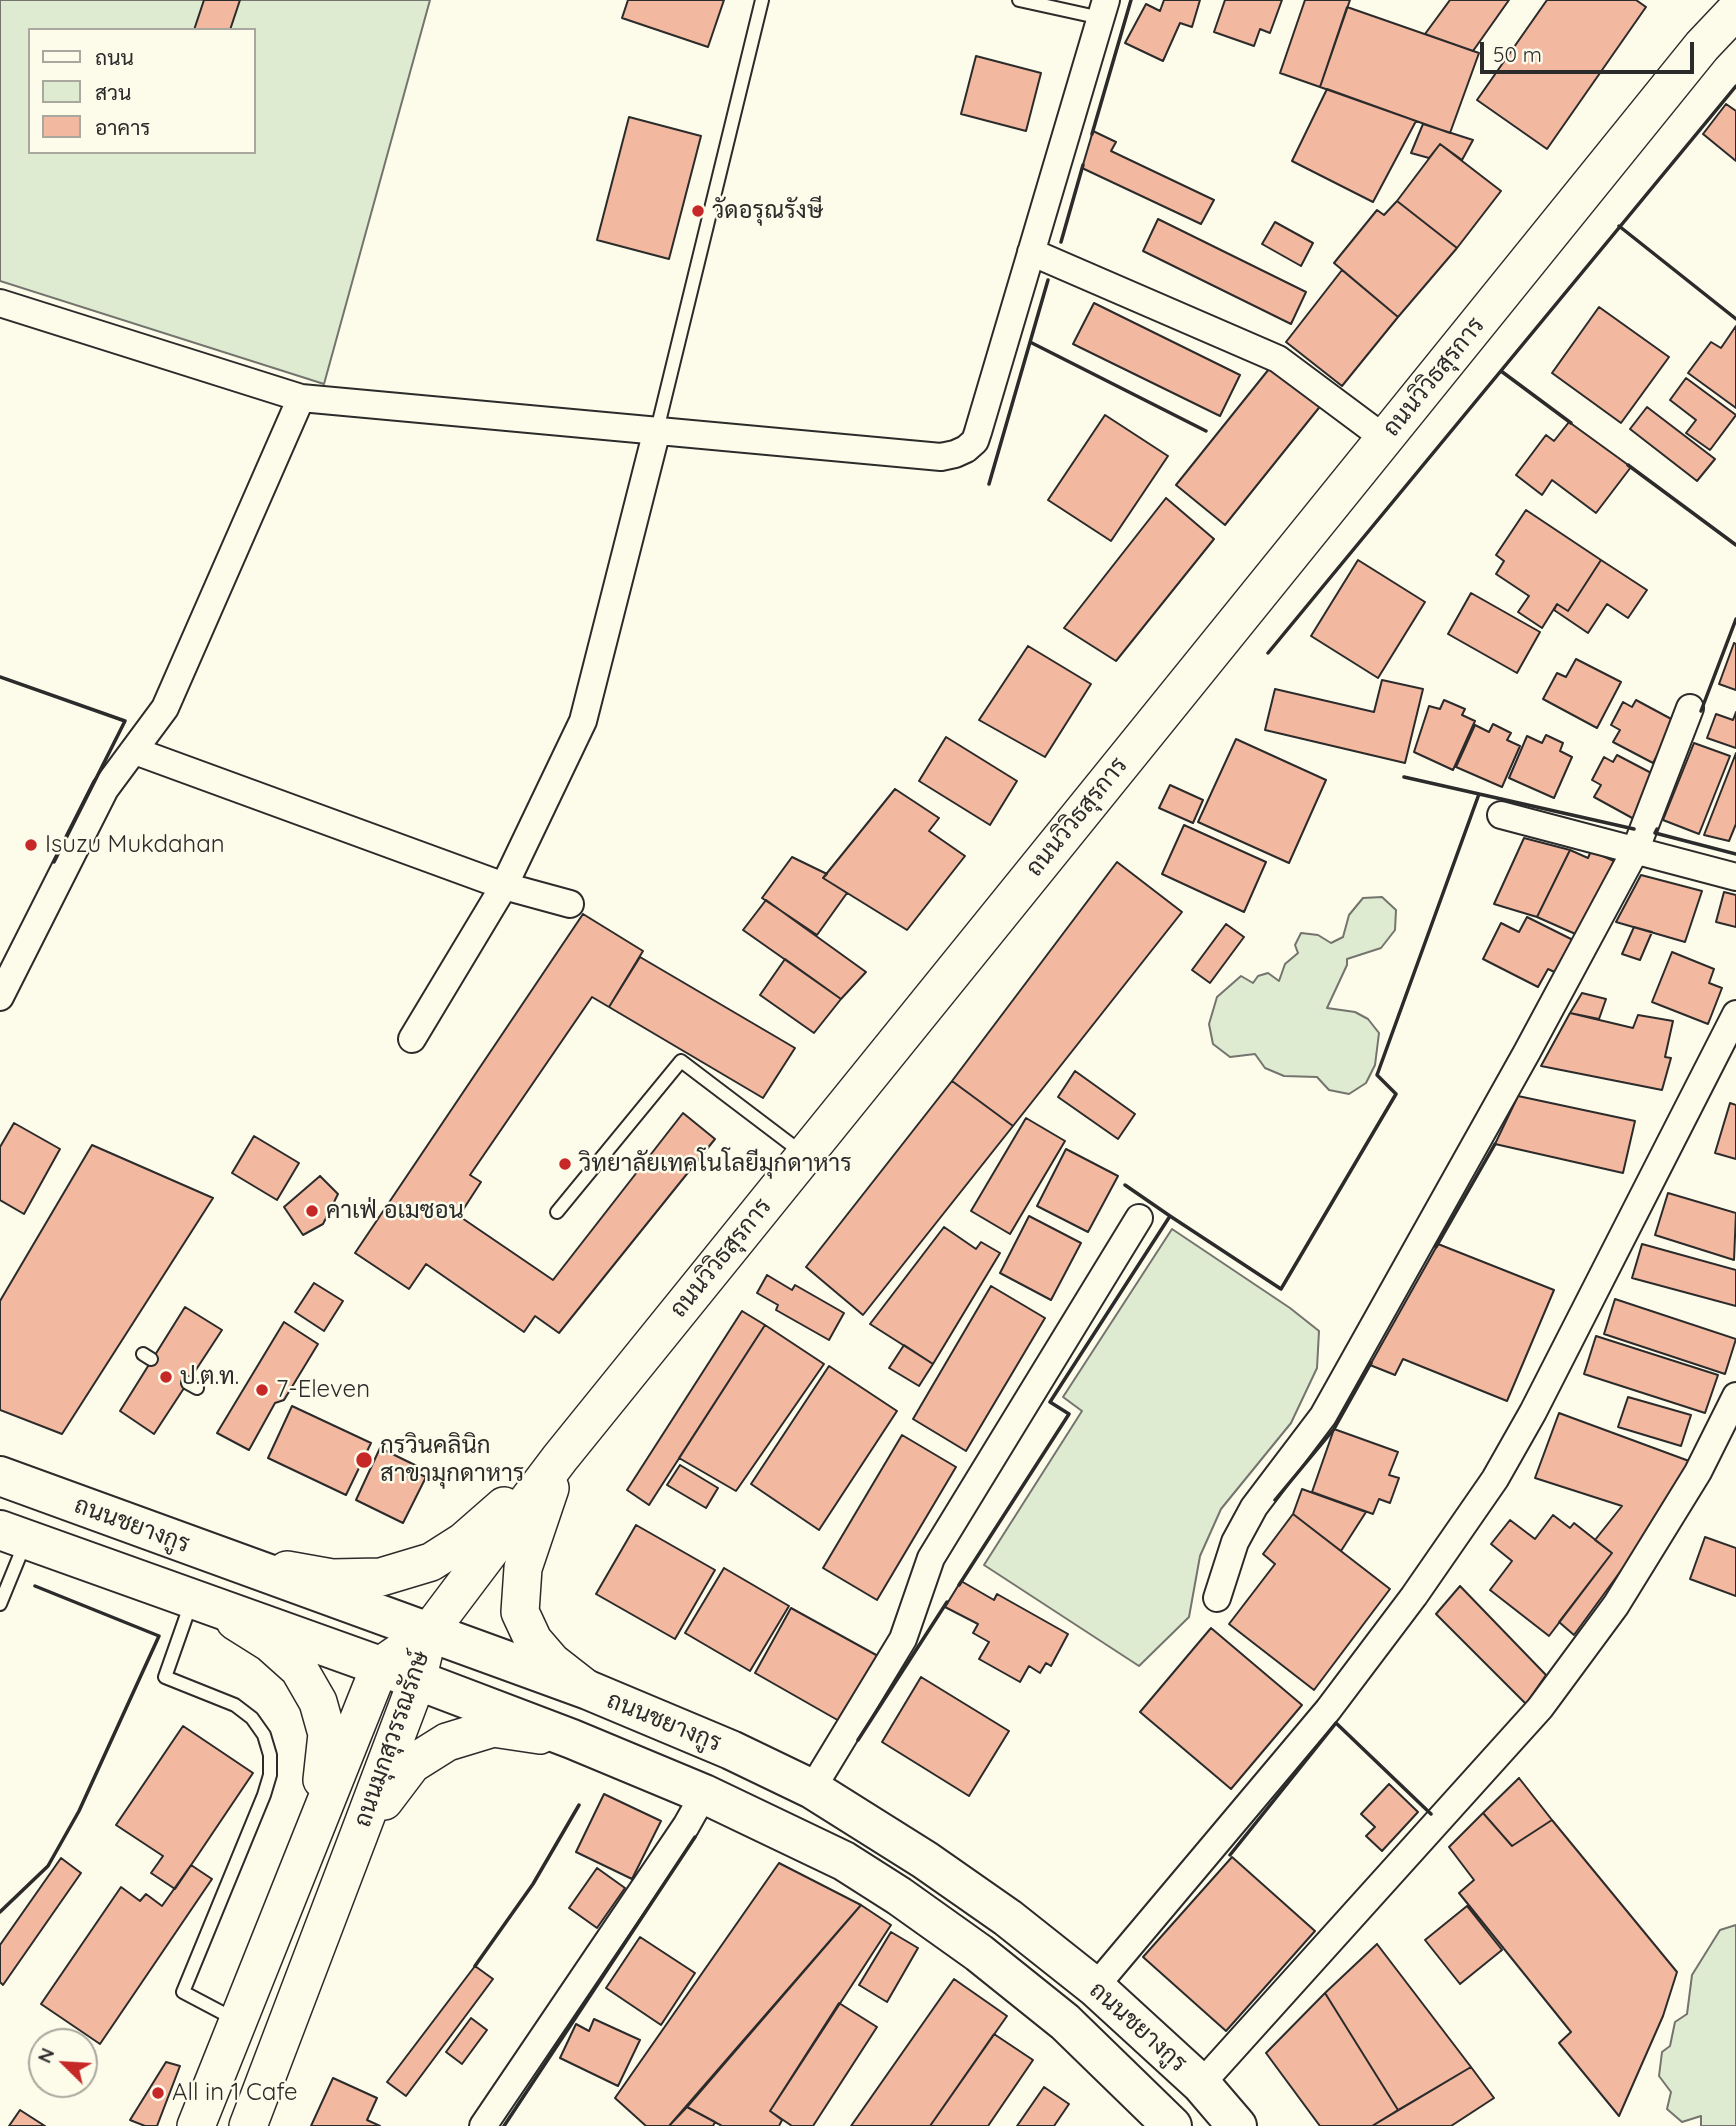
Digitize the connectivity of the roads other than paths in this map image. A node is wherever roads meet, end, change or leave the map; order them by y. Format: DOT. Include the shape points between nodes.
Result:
graph roads {
  1 [pos="762,0"];
  2 [pos="1019,0"];
  3 [pos="1104,9"];
  4 [pos="1736,10"];
  5 [pos="1031,252"];
  6 [pos="0,303"];
  7 [pos="301,398"];
  8 [pos="657,430"];
  9 [pos="1384,438"];
  10 [pos="1690,708"];
  11 [pos="135,751"];
  12 [pos="1502,815"];
  13 [pos="1635,851"];
  14 [pos="1736,877"];
  15 [pos="504,886"];
  16 [pos="570,904"];
  17 [pos="0,997"];
  18 [pos="1736,1014"];
  19 [pos="412,1039"];
  20 [pos="805,1155"];
  21 [pos="557,1212"];
  22 [pos="1139,1218"];
  23 [pos="1736,1396"];
  24 [pos="561,1458"];
  25 [pos="0,1476"];
  26 [pos="13,1535"];
  27 [pos="225,1559"];
  28 [pos="1217,1598"];
  29 [pos="203,1603"];
  30 [pos="0,1604"];
  31 [pos="428,1633"];
  32 [pos="380,1666"];
  33 [pos="417,1681"];
  34 [pos="588,1690"];
  35 [pos="572,1739"];
  36 [pos="812,1789"];
  37 [pos="704,1794"];
  38 [pos="316,1822"];
  39 [pos="360,1832"];
  40 [pos="1095,1987"];
  41 [pos="237,2021"];
  42 [pos="1201,2084"];
  43 [pos="196,2126"];
  44 [pos="248,2126"];
  45 [pos="483,2126"];
  46 [pos="1172,2126"];
  47 [pos="1237,2126"];
  1 -- 8 [label="lane"];
  2 -- 3 [label="lane"];
  3 -- 5 [label="street"];
  4 -- 9 [label="main road, ถนนวิวิธสุรการ"];
  5 -- 8 [label="street" via="978,432 967,449 941,457"];
  5 -- 9 [label="street" via="1278,359"];
  6 -- 7 [label="street"];
  7 -- 8 [label="street"];
  7 -- 11 [label="street" via="165,708"];
  8 -- 15 [label="street" via="583,721"];
  9 -- 20 [label="main road, ถนนวิวิธสุรการ"];
  10 -- 13 [label="street"];
  11 -- 15 [label="street"];
  11 -- 17 [label="street" via="105,789"];
  12 -- 13 [label="street"];
  13 -- 14 [label="street"];
  13 -- 28 [label="street" via="1323,1416 1254,1507 1235,1542"];
  15 -- 16 [label="street"];
  15 -- 19 [label="street"];
  18 -- 40 [label="street" via="1495,1479 1328,1710"];
  20 -- 21 [label="lane" via="681,1061"];
  20 -- 24 [label="main road, ถนนวิวิธสุรการ"];
  22 -- 36 [label="street" via="931,1558 903,1639"];
  23 -- 42 [label="street" via="1698,1472 1616,1605 1540,1708"];
  24 -- 27 [label="main road" via="464,1541 432,1562 381,1577 332,1578"];
  24 -- 31 [label="main road, ถนนวิวิธสุรการ"];
  24 -- 34 [label="main road" via="523,1568 520,1612 533,1640"];
  25 -- 27 [label="main road, ถนนชยางกูร"];
  26 -- 29 [label="main road, ถนนชยางกูร"];
  26 -- 30 [label="lane"];
  27 -- 31 [label="main road, ถนนชยางกูร"];
  29 -- 32 [label="main road, ถนนชยางกูร"];
  29 -- 38 [label="main road" via="270,1643 299,1670 318,1702 327,1734"];
  29 -- 41 [label="lane" via="166,1677 235,1705 264,1735 270,1755 264,1795 183,1992"];
  31 -- 32 [label="main road, ถนนมุกสุวรรณรักษ์"];
  31 -- 33 [label="main road, ถนนมุกสุวรรณรักษ์"];
  31 -- 34 [label="main road, ถนนชยางกูร"];
  32 -- 33 [label="main road, ถนนชยางกูร"];
  32 -- 38 [label="main road, ถนนมุกสุวรรณรักษ์"];
  33 -- 35 [label="main road, ถนนชยางกูร"];
  33 -- 39 [label="main road, ถนนมุกสุวรรณรักษ์"];
  34 -- 36 [label="main road, ถนนชยางกูร"];
  35 -- 37 [label="main road, ถนนชยางกูร"];
  35 -- 39 [label="main road" via="493,1728 447,1742 412,1764"];
  36 -- 40 [label="main road, ถนนชยางกูร" via="1008,1917"];
  37 -- 45 [label="street"];
  37 -- 46 [label="main road, ถนนชยางกูร" via="844,1861 979,1952 1065,2022"];
  38 -- 41 [label="main road, ถนนมุกสุวรรณรักษ์"];
  39 -- 44 [label="main road, ถนนมุกสุวรรณรักษ์"];
  40 -- 42 [label="main road, ถนนชยางกูร"];
  41 -- 43 [label="main road, ถนนมุกสุวรรณรักษ์"];
  42 -- 47 [label="main road, ถนนชยางกูร"];
}
